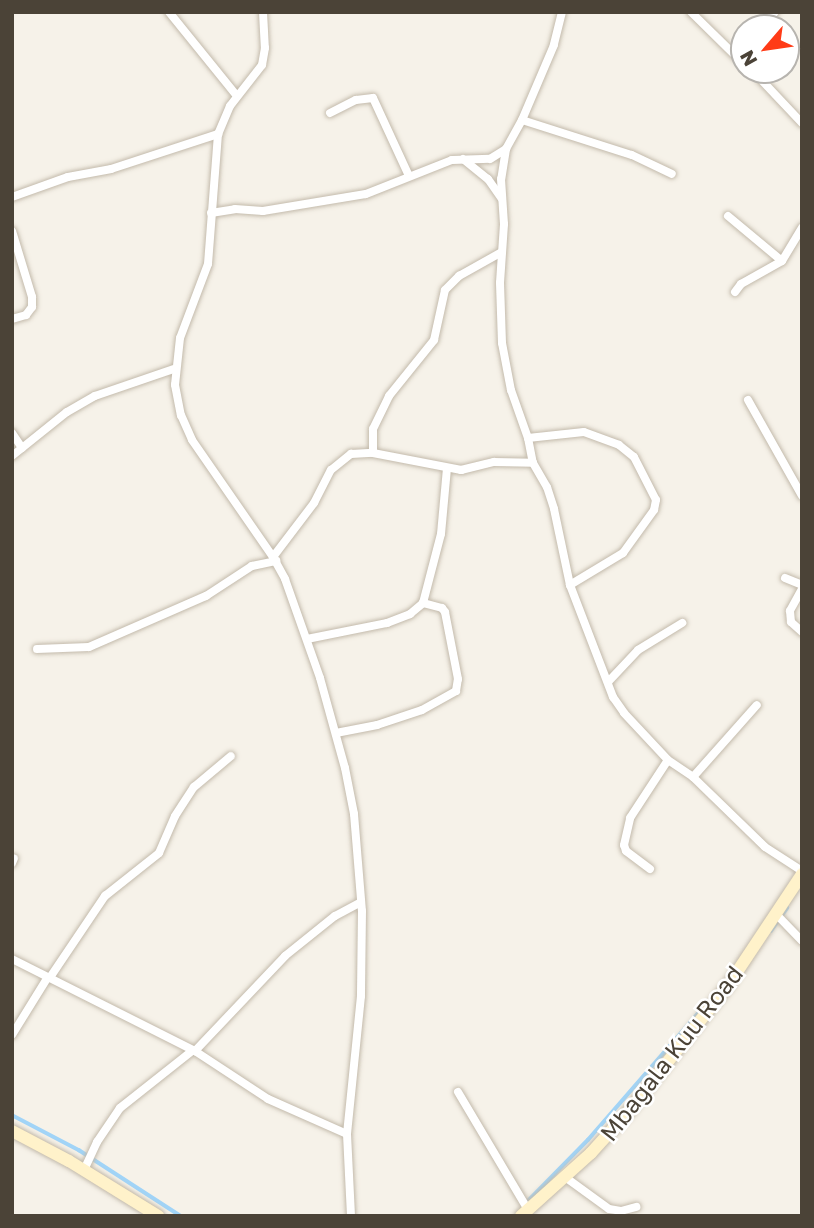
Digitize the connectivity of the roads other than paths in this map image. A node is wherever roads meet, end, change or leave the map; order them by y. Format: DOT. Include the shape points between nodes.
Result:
graph roads {
  1 [pos="169,12"];
  2 [pos="263,12"];
  3 [pos="562,12"];
  4 [pos="691,12"];
  5 [pos="730,50"];
  6 [pos="765,84"];
  7 [pos="237,96"];
  8 [pos="330,113"];
  9 [pos="523,120"];
  10 [pos="802,123"];
  11 [pos="218,134"];
  12 [pos="506,149"];
  13 [pos="463,159"];
  14 [pos="672,174"];
  15 [pos="409,176"];
  16 [pos="12,197"];
  17 [pos="502,199"];
  18 [pos="211,213"];
  19 [pos="728,216"];
  20 [pos="802,228"];
  21 [pos="12,231"];
  22 [pos="502,252"];
  23 [pos="782,261"];
  24 [pos="735,292"];
  25 [pos="12,319"];
  26 [pos="174,369"];
  27 [pos="748,400"];
  28 [pos="181,415"];
  29 [pos="171,423"];
  30 [pos="12,433"];
  31 [pos="528,438"];
  32 [pos="22,448"];
  33 [pos="373,453"];
  34 [pos="12,456"];
  35 [pos="533,463"];
  36 [pos="447,468"];
  37 [pos="802,496"];
  38 [pos="274,559"];
  39 [pos="785,579"];
  40 [pos="570,585"];
  41 [pos="802,587"];
  42 [pos="423,603"];
  43 [pos="682,623"];
  44 [pos="802,632"];
  45 [pos="307,639"];
  46 [pos="37,649"];
  47 [pos="608,682"];
  48 [pos="757,705"];
  49 [pos="336,733"];
  50 [pos="231,756"];
  51 [pos="668,760"];
  52 [pos="692,777"];
  53 [pos="650,869"];
  54 [pos="801,877"];
  55 [pos="359,903"];
  56 [pos="775,913"];
  57 [pos="802,941"];
  58 [pos="12,959"];
  59 [pos="50,977"];
  60 [pos="12,1035"];
  61 [pos="194,1051"];
  62 [pos="458,1092"];
  63 [pos="12,1131"];
  64 [pos="347,1134"];
  65 [pos="84,1170"];
  66 [pos="565,1177"];
  67 [pos="636,1208"];
  68 [pos="524,1213"];
  69 [pos="158,1216"];
  70 [pos="351,1216"];
  1 -- 7 [label="street"];
  2 -- 7 [label="street" via="265,56"];
  3 -- 9 [label="street" via="554,45"];
  4 -- 5 [label="street"];
  6 -- 10 [label="street"];
  7 -- 11 [label="street"];
  8 -- 15 [label="street" via="373,97"];
  9 -- 12 [label="street"];
  9 -- 14 [label="street" via="632,155"];
  11 -- 16 [label="street"];
  11 -- 18 [label="street"];
  12 -- 13 [label="street" via="490,159"];
  12 -- 17 [label="street"];
  13 -- 15 [label="street"];
  13 -- 17 [label="street"];
  15 -- 18 [label="street" via="366,194 263,211"];
  17 -- 22 [label="street"];
  18 -- 26 [label="street" via="206,271 180,338"];
  19 -- 23 [label="street"];
  20 -- 23 [label="street"];
  21 -- 25 [label="street" via="32,307 26,315"];
  22 -- 31 [label="street" via="502,344 511,390"];
  22 -- 33 [label="street" via="459,276 445,290 434,340 389,397 373,429"];
  23 -- 24 [label="street"];
  26 -- 28 [label="street"];
  26 -- 32 [label="street" via="103,392 67,412"];
  27 -- 37 [label="street"];
  28 -- 29 [label="street"];
  28 -- 38 [label="street" via="203,457"];
  30 -- 32 [label="street"];
  31 -- 35 [label="street"];
  31 -- 40 [label="street" via="584,432 619,445 634,457 653,489 654,510 623,553"];
  32 -- 34 [label="street"];
  33 -- 36 [label="street"];
  33 -- 38 [label="street" via="351,454 335,465"];
  35 -- 36 [label="street"];
  35 -- 40 [label="street" via="551,498"];
  36 -- 42 [label="street" via="441,534"];
  38 -- 45 [label="street"];
  38 -- 46 [label="street" via="252,566 206,596 89,647"];
  39 -- 41 [label="street"];
  40 -- 47 [label="street"];
  41 -- 44 [label="street" via="790,617"];
  42 -- 45 [label="street" via="387,623"];
  42 -- 49 [label="street" via="445,612 458,679 456,691 422,710"];
  43 -- 47 [label="street" via="638,650"];
  45 -- 49 [label="street"];
  47 -- 51 [label="street" via="624,713"];
  48 -- 52 [label="street"];
  49 -- 55 [label="street" via="354,814"];
  50 -- 59 [label="street" via="194,787 159,853 105,896"];
  51 -- 52 [label="street"];
  51 -- 53 [label="street" via="630,818 624,845"];
  52 -- 54 [label="street"];
  54 -- 56 [label="street, Mbagala Kuu Road"];
  55 -- 61 [label="street" via="285,956"];
  55 -- 64 [label="street" via="361,983"];
  56 -- 57 [label="street"];
  56 -- 66 [label="street, Mbagala Kuu Road" via="729,984 670,1060 592,1153"];
  58 -- 59 [label="street"];
  59 -- 60 [label="street"];
  59 -- 61 [label="street"];
  61 -- 64 [label="street" via="268,1099"];
  61 -- 65 [label="street" via="120,1108"];
  62 -- 68 [label="street"];
  63 -- 65 [label="street"];
  64 -- 70 [label="street"];
  65 -- 69 [label="street"];
  66 -- 67 [label="street" via="609,1209"];
  66 -- 68 [label="street, Mbagala Kuu Road"];
}
